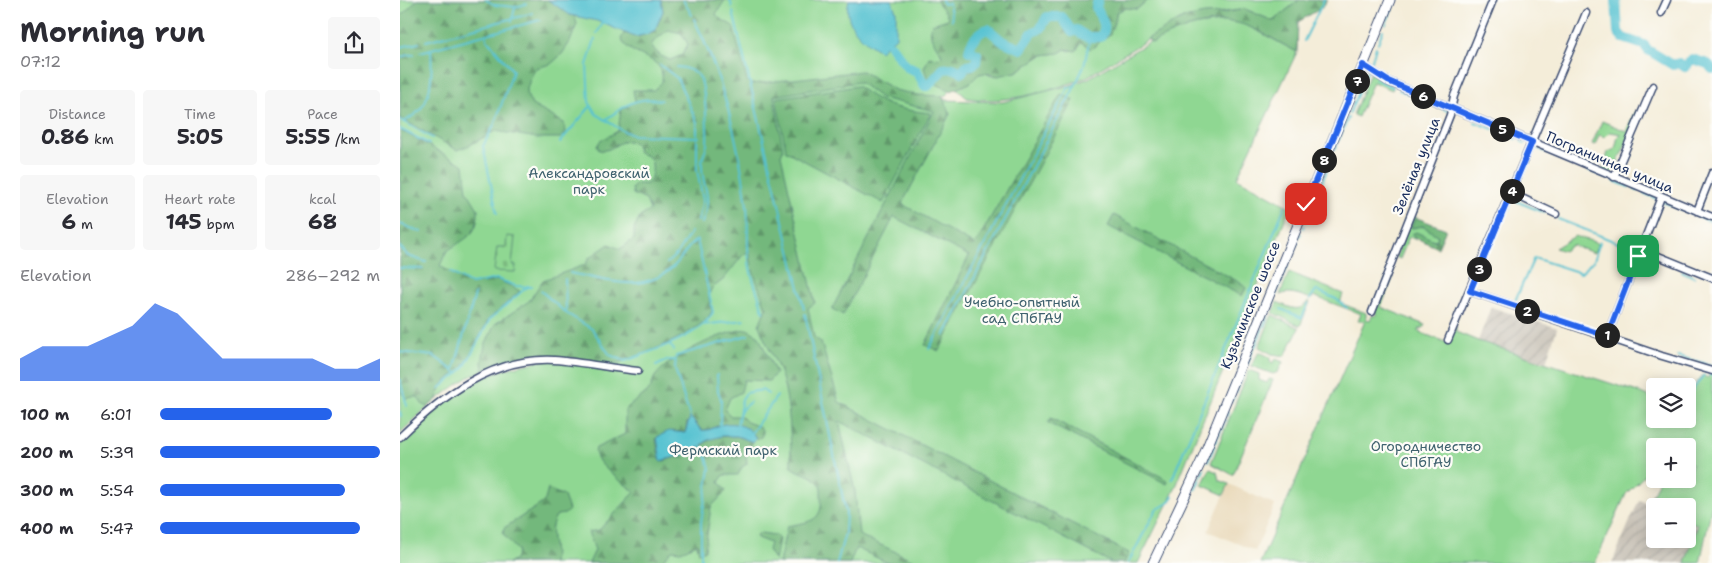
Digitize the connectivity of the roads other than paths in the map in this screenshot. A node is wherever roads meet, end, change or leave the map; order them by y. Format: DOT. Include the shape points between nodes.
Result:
graph roads {
  1 [pos="1390,0"];
  2 [pos="1493,0"];
  3 [pos="1667,0"];
  4 [pos="1586,13"];
  5 [pos="1661,13"];
  6 [pos="1363,65"];
  7 [pos="1653,86"];
  8 [pos="1452,108"];
  9 [pos="1532,142"];
  10 [pos="1712,173"];
  11 [pos="1614,176"];
  12 [pos="1511,193"];
  13 [pos="1661,197"];
  14 [pos="1697,211"];
  15 [pos="1556,214"];
  16 [pos="1712,218"];
  17 [pos="1641,249"];
  18 [pos="1712,278"];
  19 [pos="1470,291"];
  20 [pos="1372,312"];
  21 [pos="1607,336"];
  22 [pos="1448,340"];
  23 [pos="1712,370"];
  24 [pos="638,372"];
  25 [pos="400,437"];
  26 [pos="1153,563"];
  1 -- 6 [label="main road, Кузьминское шоссе"];
  2 -- 8 [label="street, Зелёная улица"];
  3 -- 5 [label="street"];
  4 -- 9 [label="street"];
  6 -- 8 [label="street, Пограничная улица" via="1388,81"];
  6 -- 26 [label="main road, Кузьминское шоссе" via="1201,462"];
  7 -- 11 [label="street"];
  8 -- 9 [label="street, Пограничная улица"];
  8 -- 20 [label="street, Зелёная улица"];
  9 -- 11 [label="street, Пограничная улица"];
  9 -- 12 [label="street"];
  10 -- 14 [label="street"];
  11 -- 13 [label="street, Пограничная улица"];
  12 -- 15 [label="street"];
  12 -- 19 [label="street"];
  13 -- 14 [label="street, Пограничная улица"];
  13 -- 17 [label="street"];
  14 -- 16 [label="street, Пограничная улица"];
  17 -- 18 [label="street"];
  17 -- 21 [label="street"];
  19 -- 21 [label="street"];
  19 -- 22 [label="street"];
  21 -- 23 [label="street" via="1668,359"];
  24 -- 25 [label="street" via="555,360 505,366 454,391"];
}
